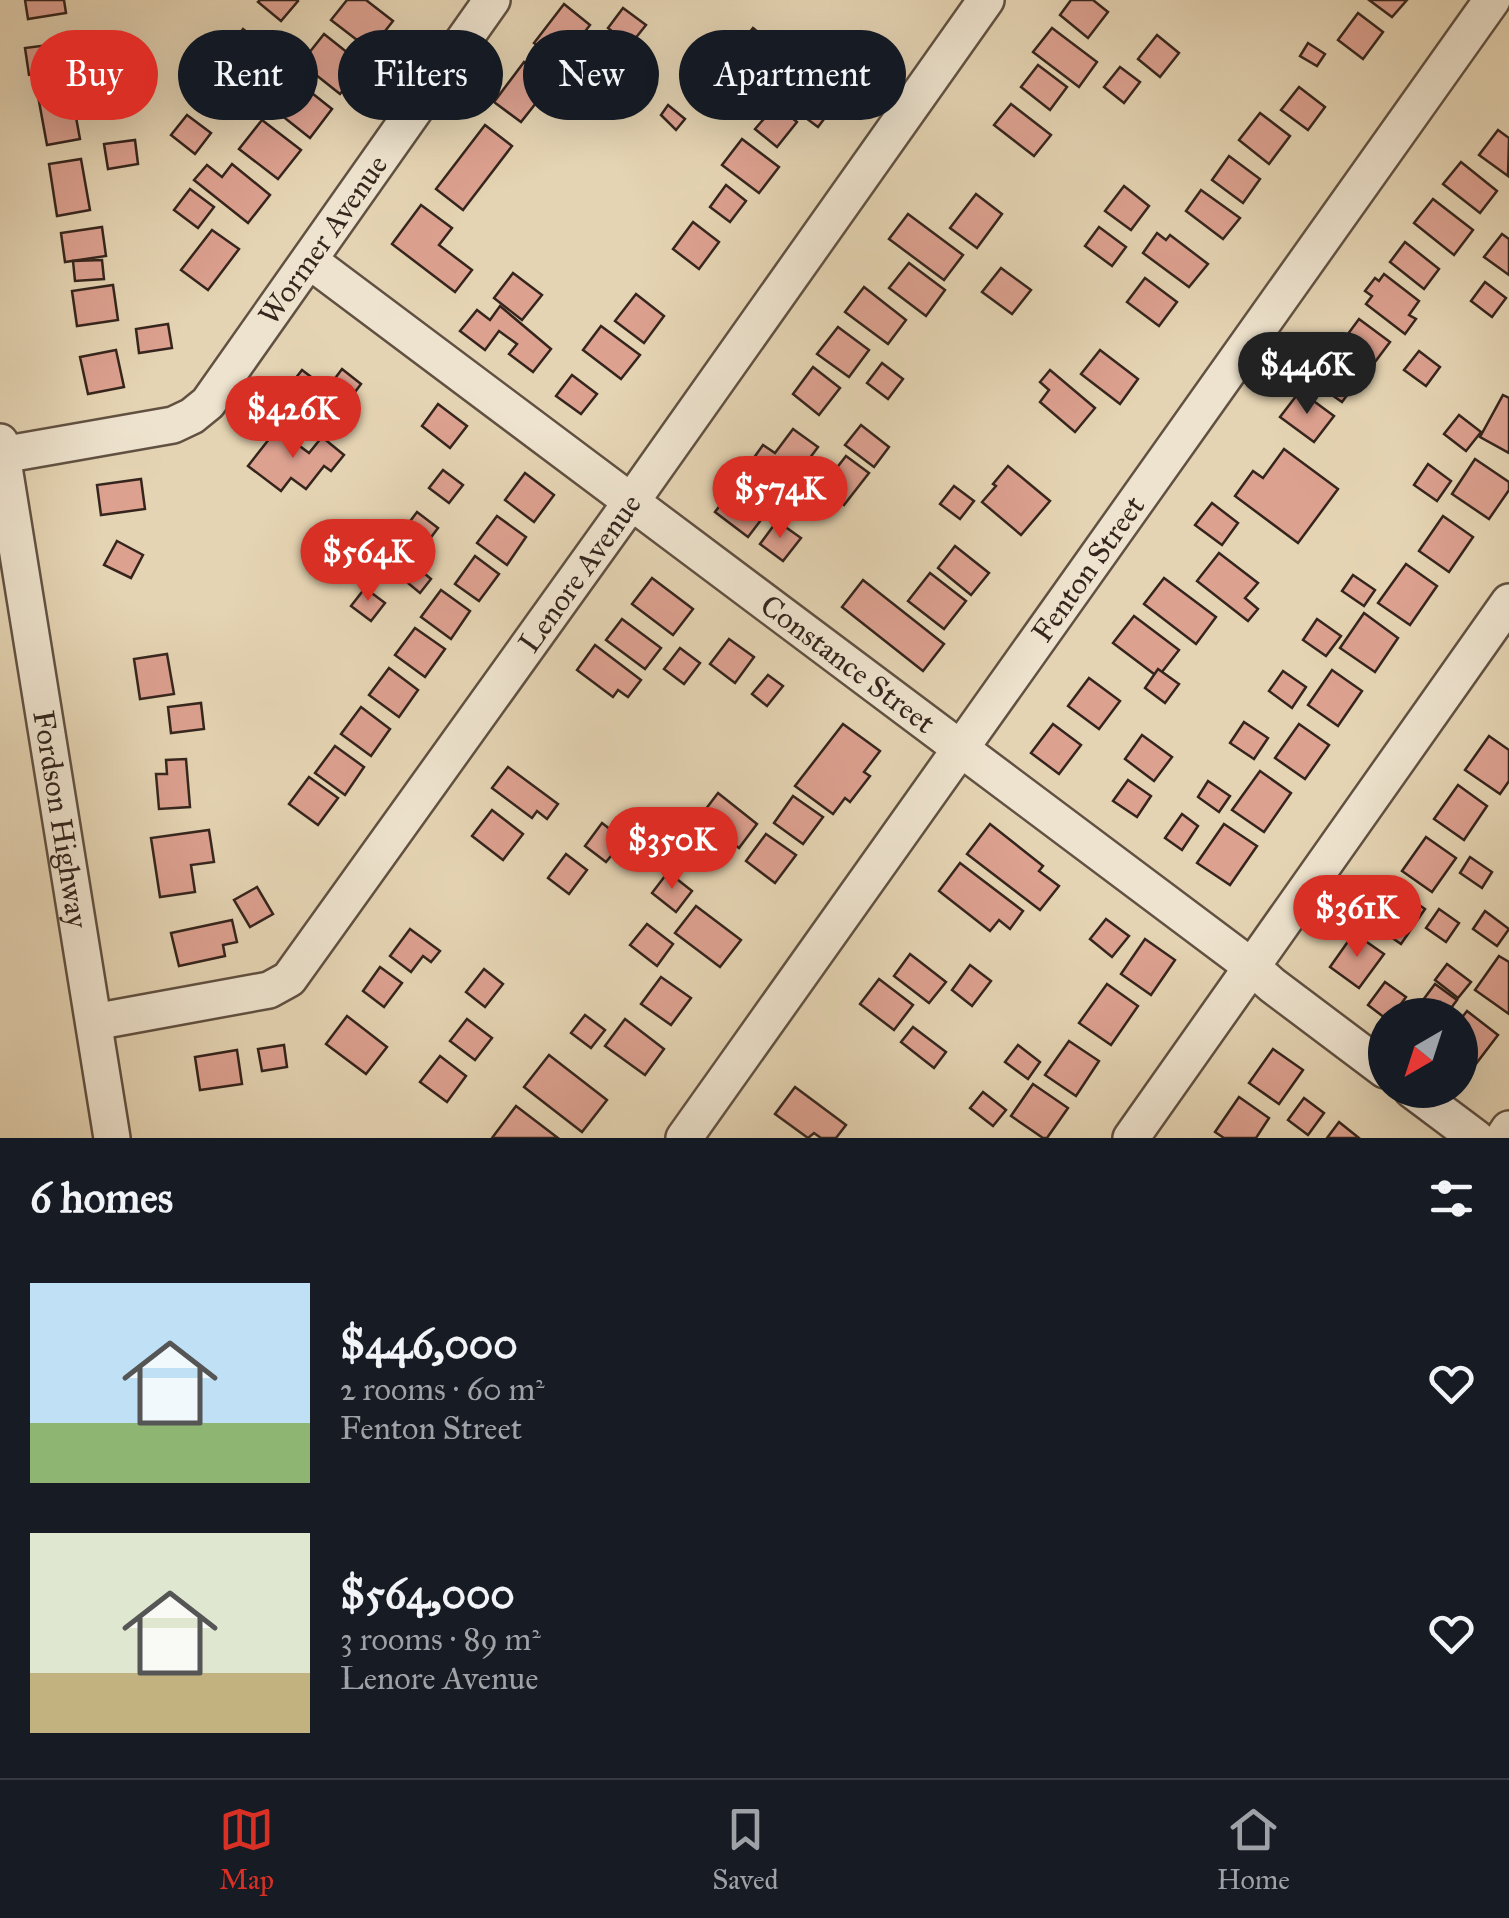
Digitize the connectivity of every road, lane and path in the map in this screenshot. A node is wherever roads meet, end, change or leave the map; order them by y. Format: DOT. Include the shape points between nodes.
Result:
graph roads {
  1 [pos="492,0"];
  2 [pos="986,0"];
  3 [pos="1492,0"];
  4 [pos="310,261"];
  5 [pos="1,448"];
  6 [pos="632,502"];
  7 [pos="1509,602"];
  8 [pos="960,749"];
  9 [pos="1252,967"];
  10 [pos="94,1022"];
  11 [pos="1368,1057"];
  12 [pos="1436,1108"];
  13 [pos="1509,1129"];
  14 [pos="112,1138"];
  15 [pos="684,1138"];
  16 [pos="1130,1138"];
  17 [pos="1476,1138"];
  18 [pos="1503,1138"];
  1 -- 4 [label="street, Wormer Avenue"];
  2 -- 6 [label="street, Lenore Avenue"];
  3 -- 8 [label="street, Fenton Street"];
  4 -- 5 [label="street, Wormer Avenue" via="224,384 192,416 172,425"];
  4 -- 6 [label="street, Constance Street"];
  5 -- 10 [label="street, Fordson Highway"];
  6 -- 8 [label="street, Constance Street"];
  6 -- 10 [label="street, Lenore Avenue" via="289,979 269,990"];
  7 -- 9 [label="street"];
  8 -- 9 [label="street, Constance Street"];
  8 -- 15 [label="street, Fenton Street"];
  9 -- 11 [label="street, Constance Street"];
  9 -- 16 [label="street"];
  10 -- 14 [label="street, Fordson Highway"];
  12 -- 17 [label="street"];
  13 -- 18 [label="street"];
}
